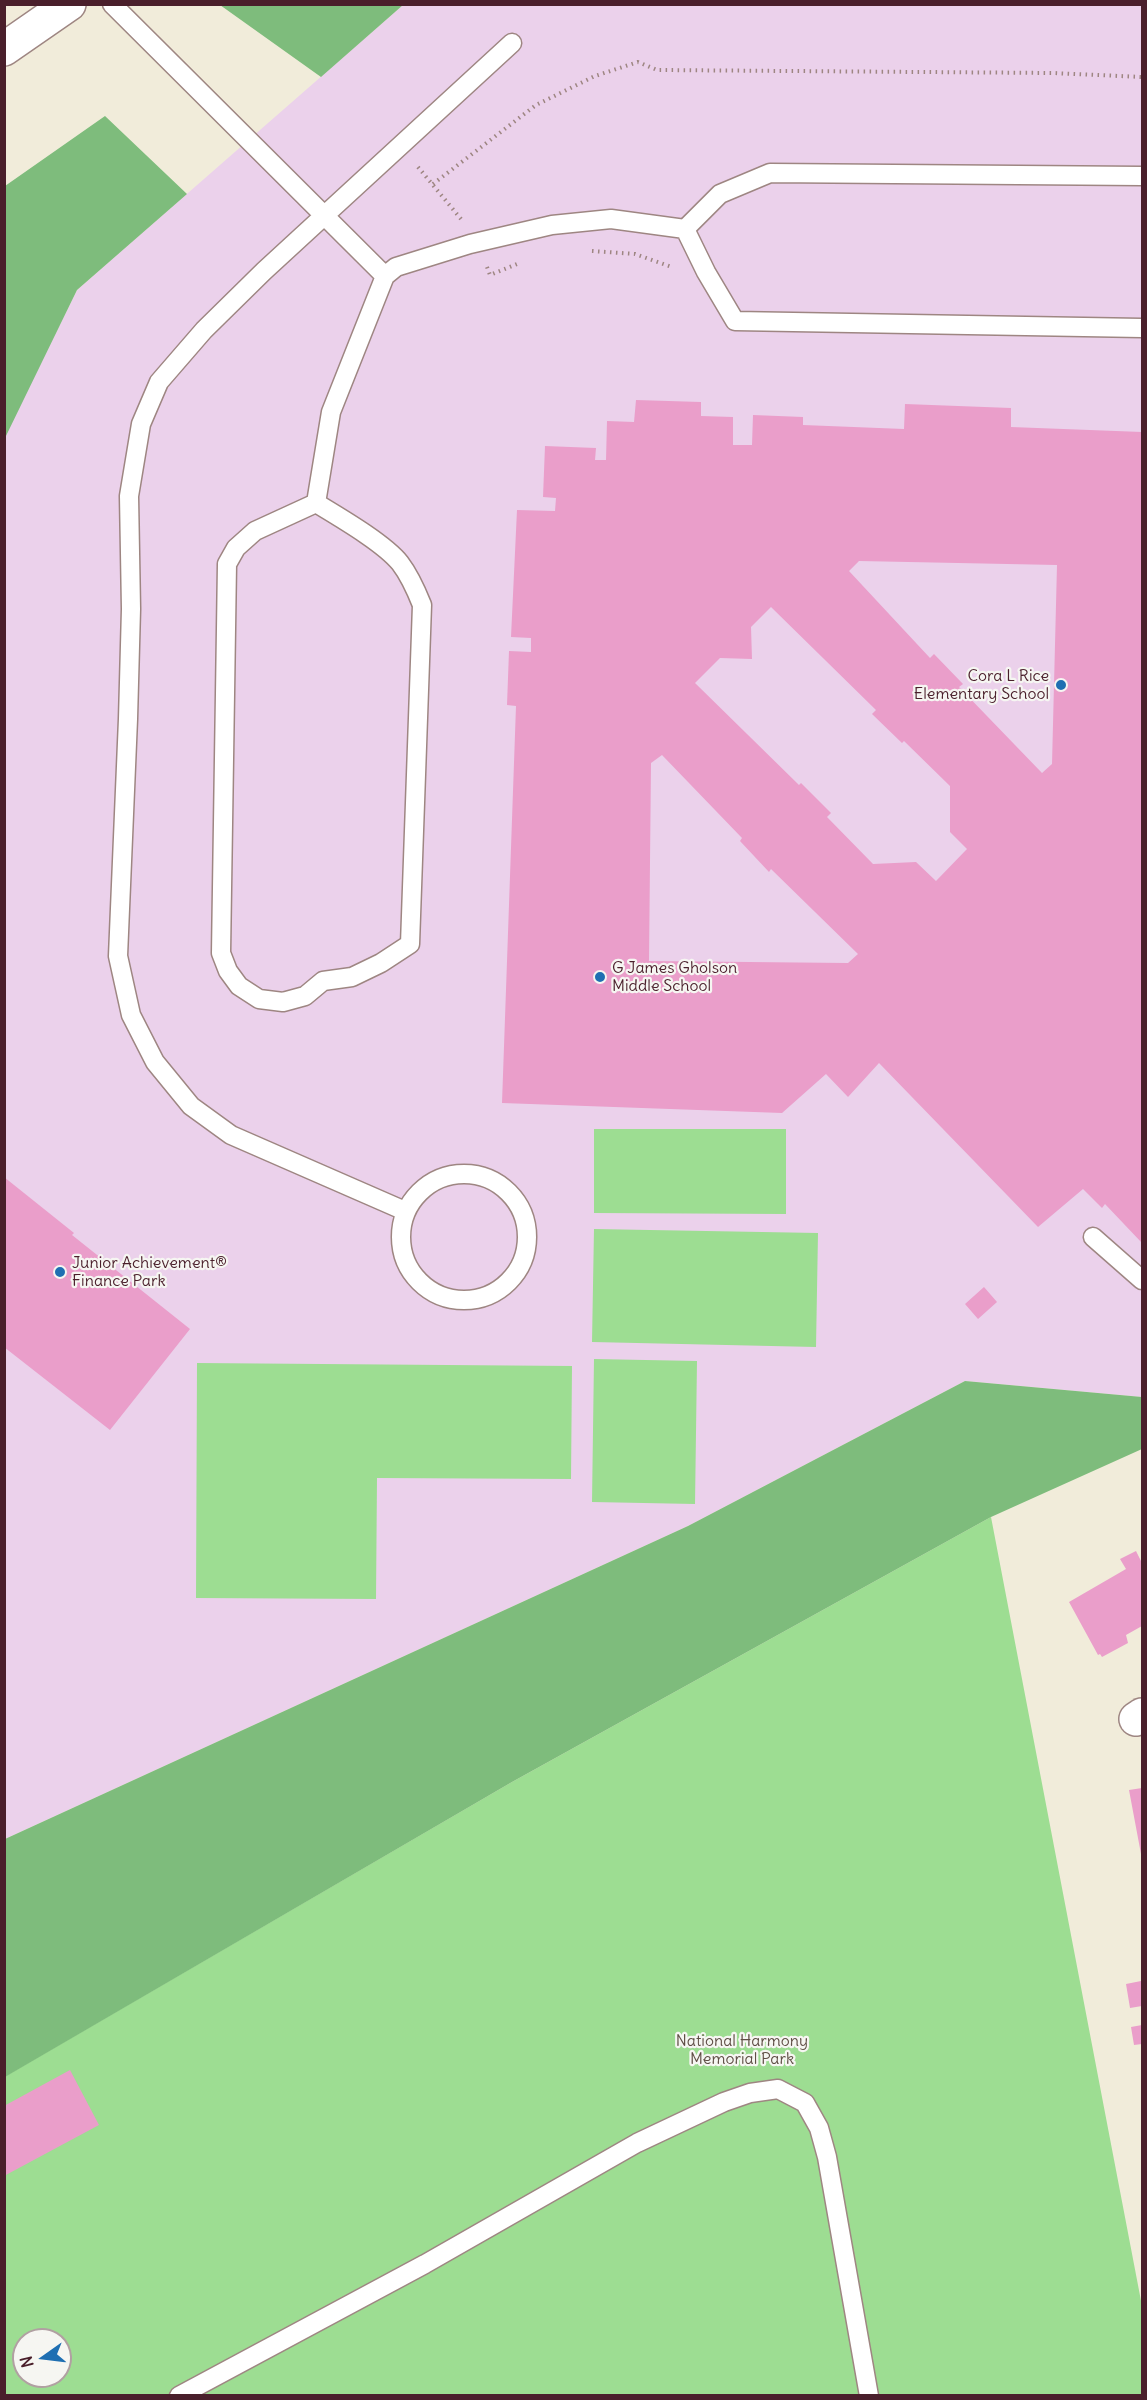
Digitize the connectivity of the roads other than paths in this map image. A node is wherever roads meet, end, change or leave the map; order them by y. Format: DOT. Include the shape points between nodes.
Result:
graph roads {
  1 [pos="69,4"];
  2 [pos="112,4"];
  3 [pos="512,43"];
  4 [pos="4,49"];
  5 [pos="1143,176"];
  6 [pos="325,215"];
  7 [pos="685,230"];
  8 [pos="385,276"];
  9 [pos="1143,328"];
  10 [pos="316,503"];
  11 [pos="405,1211"];
  12 [pos="1093,1237"];
  13 [pos="1143,1280"];
  14 [pos="179,2396"];
  15 [pos="869,2396"];
  1 -- 4 [label="street"];
  2 -- 6 [label="lane"];
  3 -- 6 [label="lane"];
  5 -- 7 [label="lane" via="770,173 720,194"];
  6 -- 8 [label="lane"];
  6 -- 11 [label="lane" via="204,330 159,382 141,424 129,496 129,708 118,956 131,1016 155,1062 191,1106 231,1135"];
  7 -- 8 [label="lane" via="610,219 552,225 470,244 396,267"];
  7 -- 9 [label="lane" via="735,321"];
  8 -- 10 [label="lane" via="331,412"];
  10 -- 10 [label="lane" via="255,531 236,548 227,564 221,953 239,986 260,999 283,1002 305,996 323,981 352,977 410,944 422,605 399,561"];
  11 -- 11 [label="lane" via="400,1241 405,1262 420,1283 438,1296 460,1301 483,1299 504,1288 519,1272 528,1248 527,1225 515,1198 499,1183 468,1173 446,1175 418,1192"];
  12 -- 13 [label="lane"];
  14 -- 15 [label="lane" via="436,2258 637,2143 724,2102 778,2089 805,2103 819,2128"];
}
